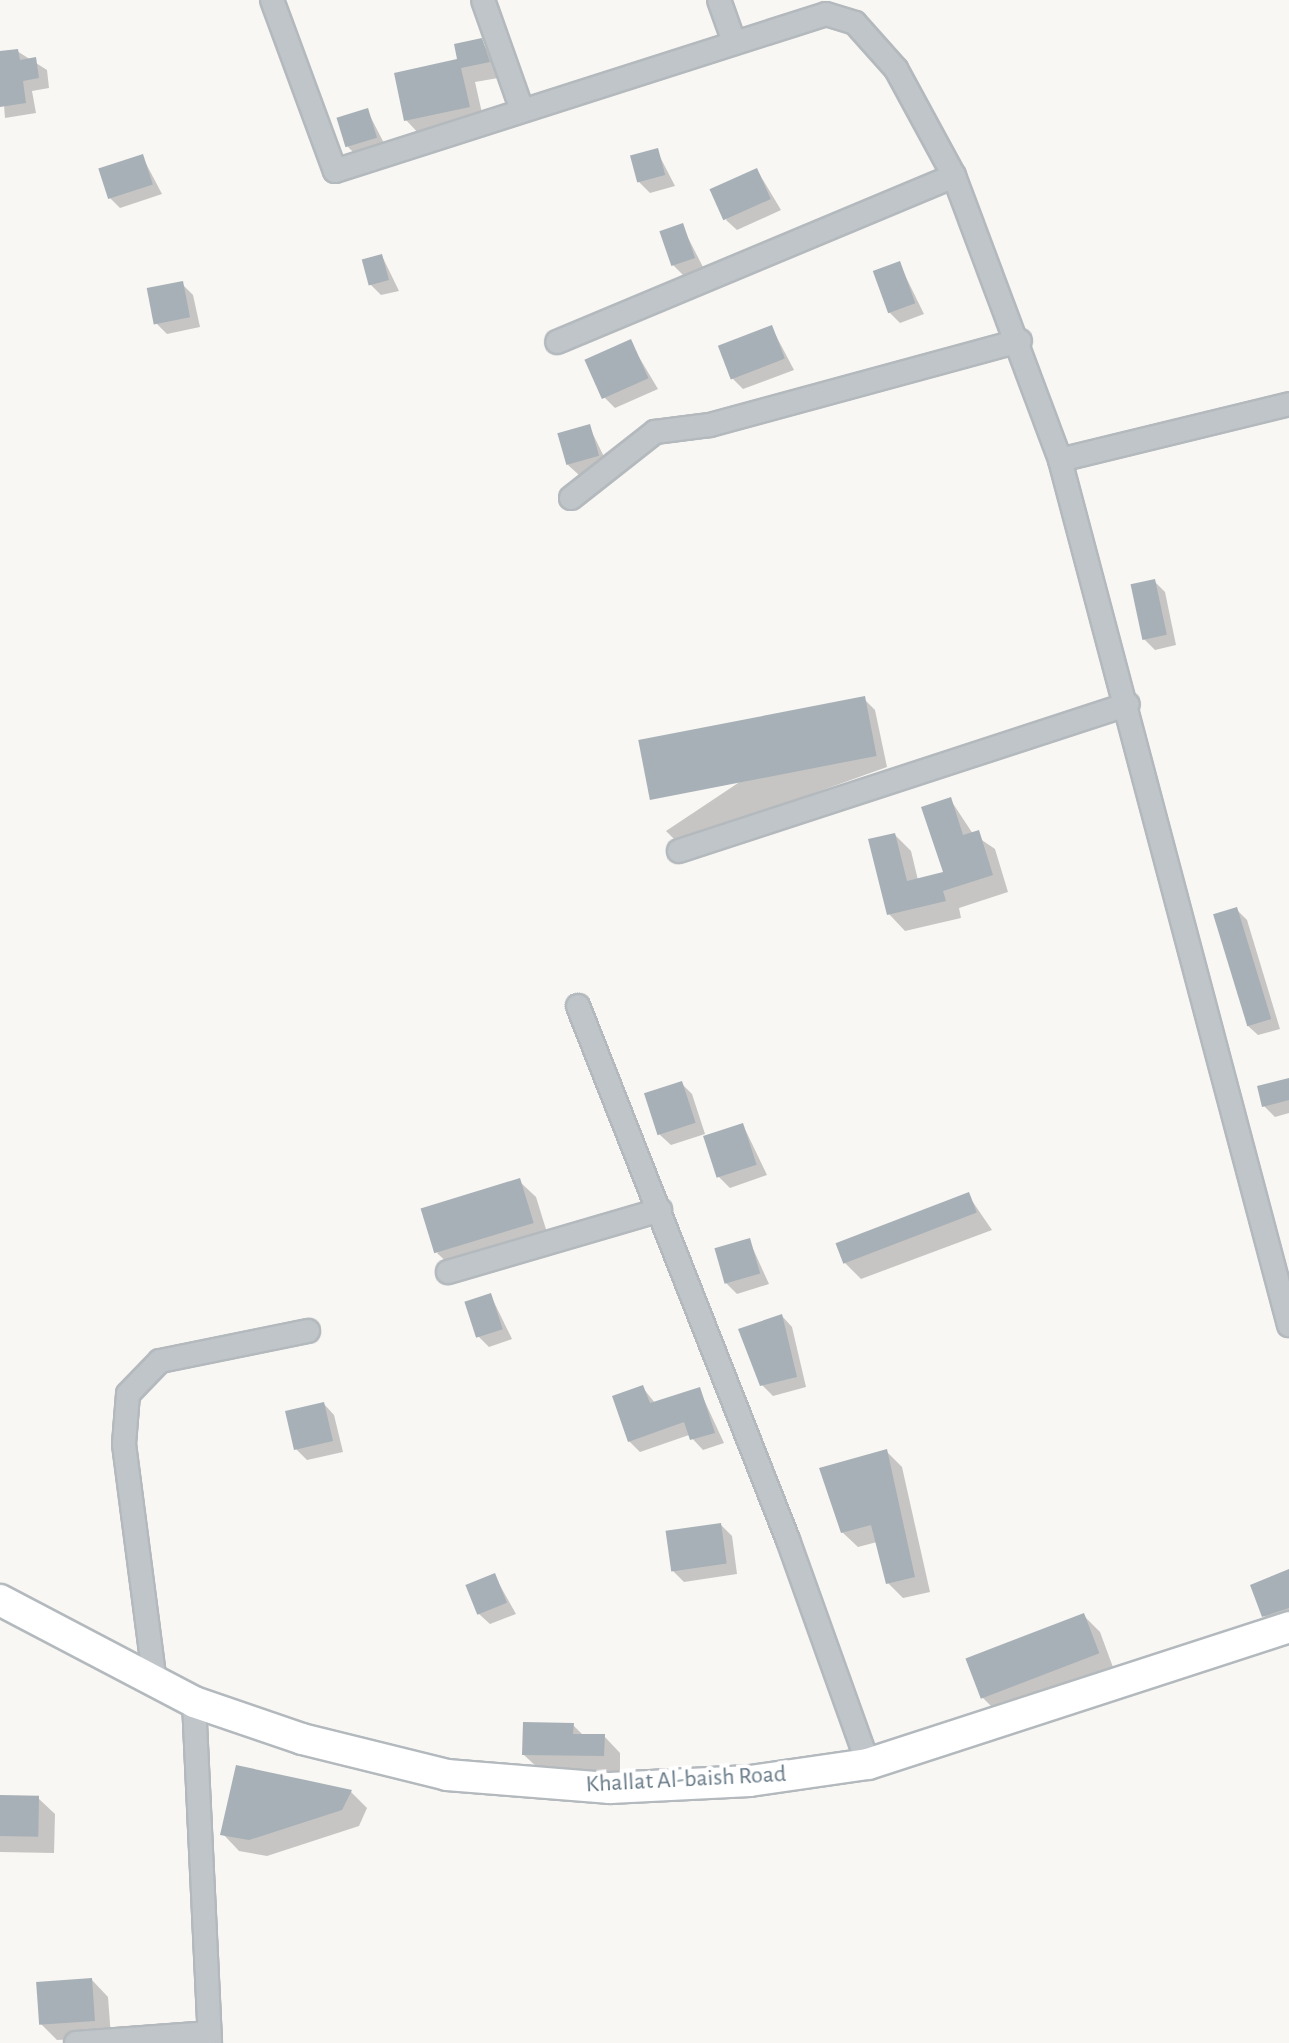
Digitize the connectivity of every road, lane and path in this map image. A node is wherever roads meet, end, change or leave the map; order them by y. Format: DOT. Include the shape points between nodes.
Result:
graph roads {
  1 [pos="272,0"];
  2 [pos="483,0"];
  3 [pos="719,0"];
  4 [pos="733,39"];
  5 [pos="522,110"];
  6 [pos="954,176"];
  7 [pos="1020,341"];
  8 [pos="557,342"];
  9 [pos="1289,404"];
  10 [pos="1060,460"];
  11 [pos="571,498"];
  12 [pos="1128,704"];
  13 [pos="679,851"];
  14 [pos="578,1006"];
  15 [pos="660,1210"];
  16 [pos="448,1272"];
  17 [pos="1289,1325"];
  18 [pos="308,1331"];
  19 [pos="0,1600"];
  20 [pos="1289,1627"];
  21 [pos="155,1683"];
  22 [pos="194,1702"];
  23 [pos="868,1764"];
  24 [pos="210,2038"];
  25 [pos="76,2043"];
  1 -- 5 [label="street" via="331,169"];
  2 -- 5 [label="street"];
  3 -- 4 [label="street"];
  4 -- 5 [label="street"];
  4 -- 6 [label="street" via="843,15 896,69"];
  6 -- 7 [label="street"];
  6 -- 8 [label="street"];
  7 -- 10 [label="street"];
  7 -- 11 [label="street" via="710,425 655,432"];
  9 -- 10 [label="street"];
  10 -- 12 [label="street"];
  12 -- 13 [label="street"];
  12 -- 17 [label="street"];
  14 -- 15 [label="street"];
  15 -- 16 [label="street"];
  15 -- 23 [label="street"];
  18 -- 21 [label="street" via="160,1361 128,1394 124,1444"];
  19 -- 21 [label="street, Khallat Al-baish Road"];
  20 -- 23 [label="street, Khallat Al-baish Road"];
  21 -- 22 [label="street, Khallat Al-baish Road"];
  22 -- 23 [label="street, Khallat Al-baish Road" via="447,1775 521,1783 610,1788 750,1781"];
  22 -- 24 [label="street"];
  24 -- 25 [label="street"];
}
